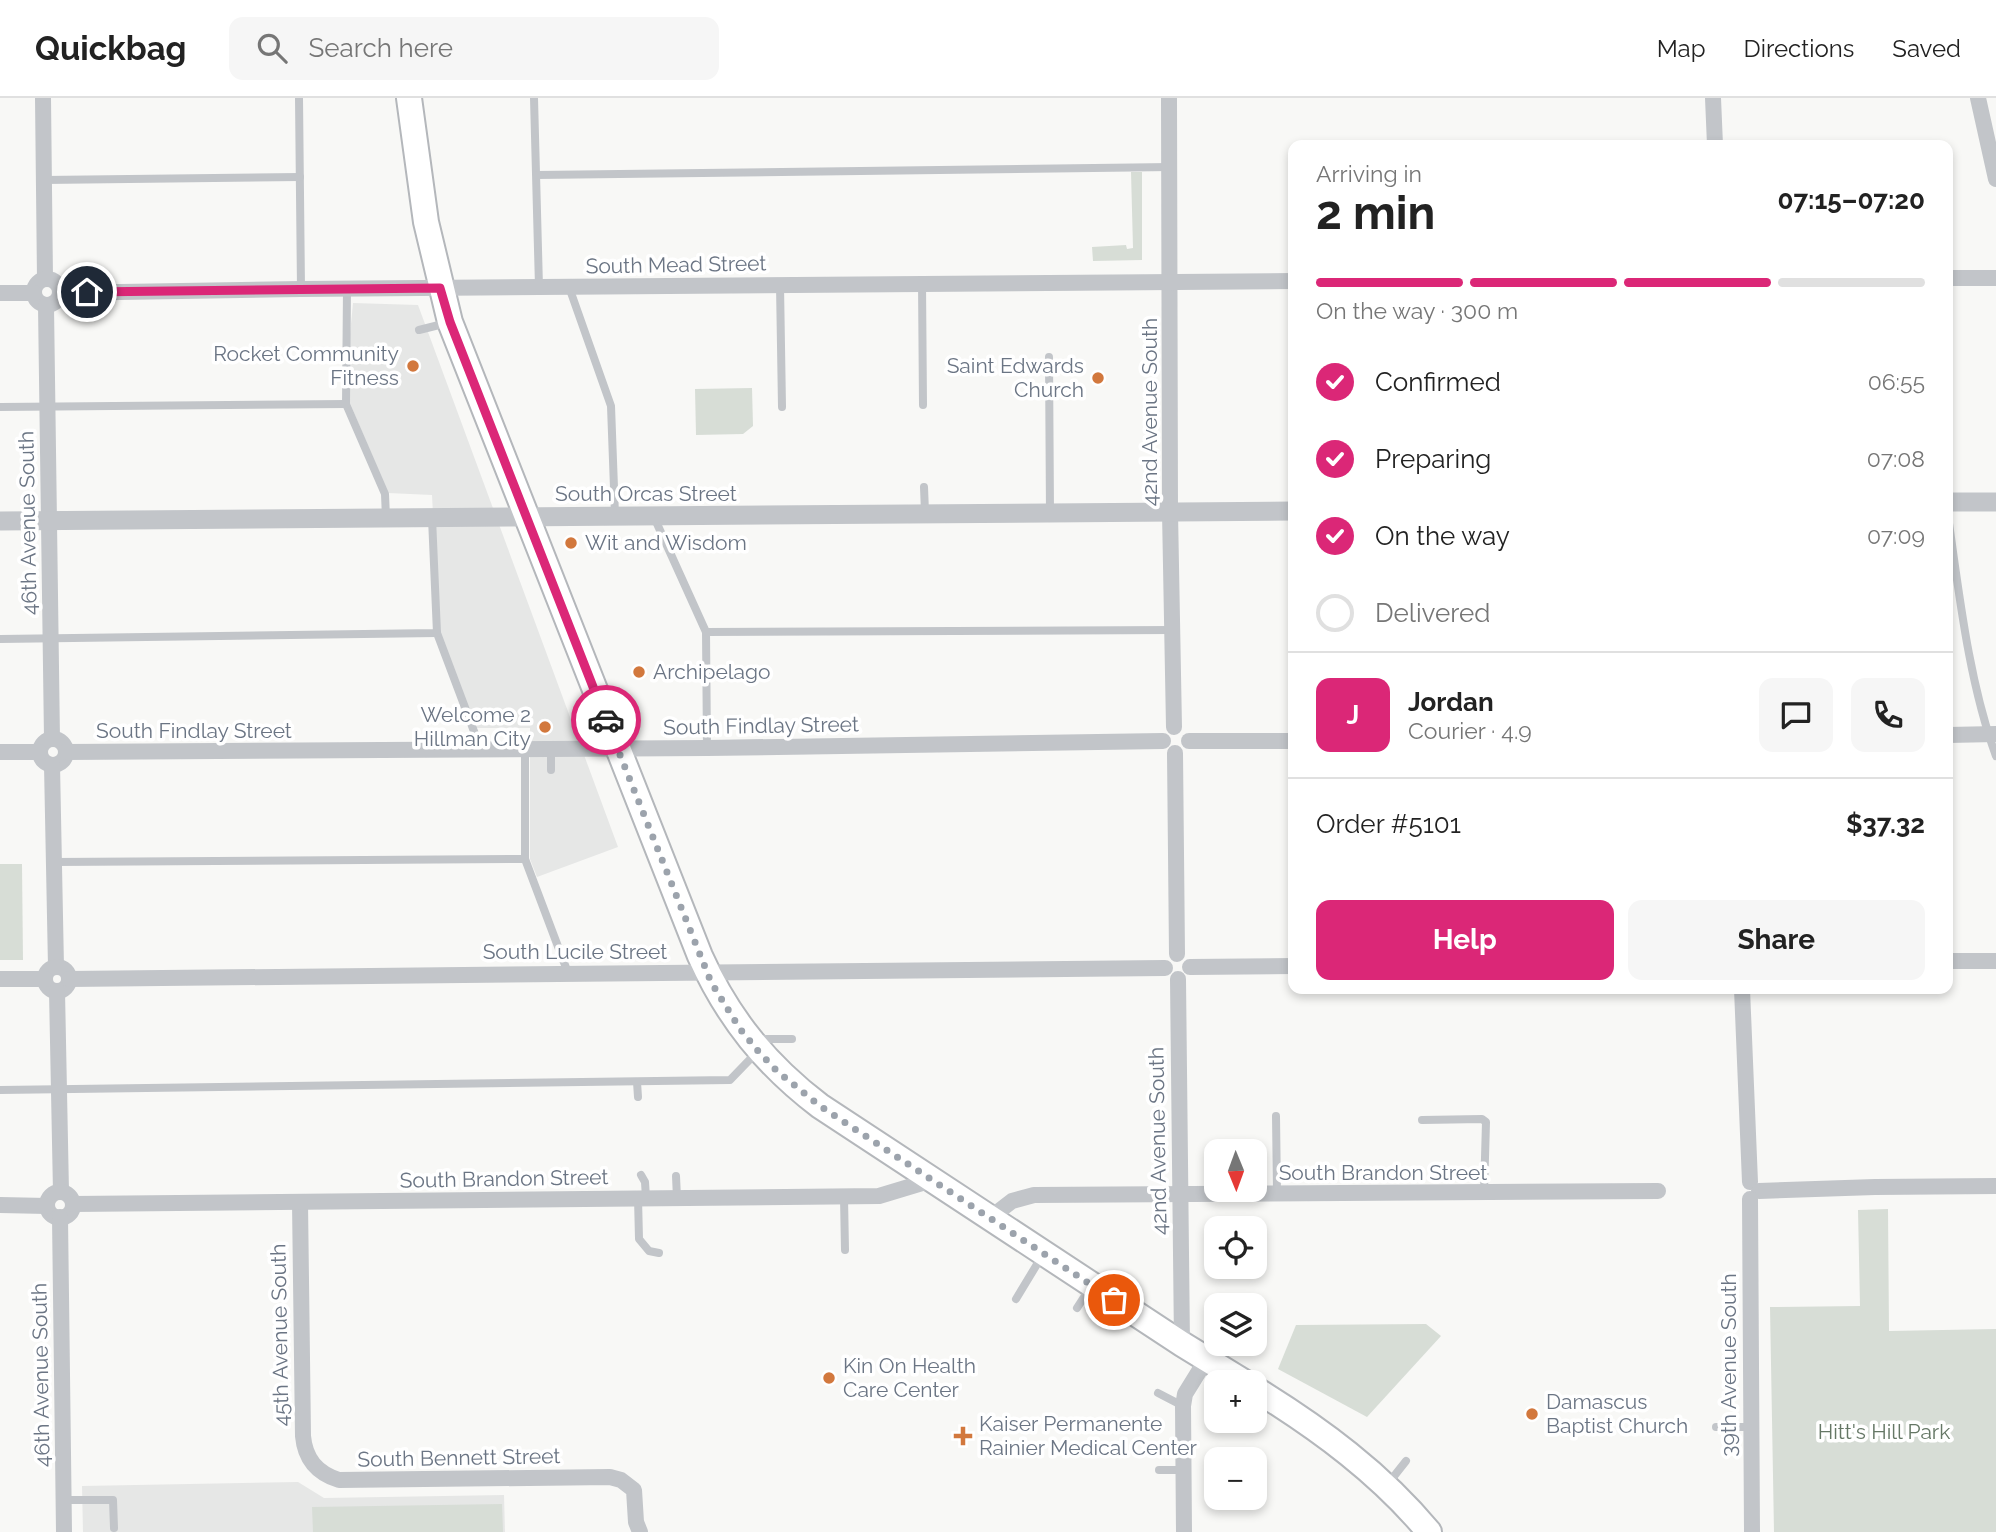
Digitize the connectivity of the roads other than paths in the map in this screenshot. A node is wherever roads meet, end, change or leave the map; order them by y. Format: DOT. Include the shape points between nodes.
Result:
graph roads {
  1 [pos="43,98"];
  2 [pos="299,98"];
  3 [pos="409,98"];
  4 [pos="534,98"];
  5 [pos="1169,98"];
  6 [pos="1713,98"];
  7 [pos="1978,98"];
  8 [pos="1715,140"];
  9 [pos="1171,167"];
  10 [pos="537,174"];
  11 [pos="300,177"];
  12 [pos="1996,179"];
  13 [pos="44,180"];
  14 [pos="1953,278"];
  15 [pos="1996,278"];
  16 [pos="45,279"];
  17 [pos="1171,281"];
  18 [pos="1288,281"];
  19 [pos="922,284"];
  20 [pos="780,285"];
  21 [pos="569,286"];
  22 [pos="539,287"];
  23 [pos="440,288"];
  24 [pos="301,289"];
  25 [pos="346,289"];
  26 [pos="0,293"];
  27 [pos="34,293"];
  28 [pos="60,293"];
  29 [pos="46,306"];
  30 [pos="450,322"];
  31 [pos="419,330"];
  32 [pos="1049,358"];
  33 [pos="346,404"];
  34 [pos="923,405"];
  35 [pos="47,406"];
  36 [pos="0,407"];
  37 [pos="782,407"];
  38 [pos="925,487"];
  39 [pos="1953,502"];
  40 [pos="1996,502"];
  41 [pos="1288,510"];
  42 [pos="1170,512"];
  43 [pos="1050,513"];
  44 [pos="925,514"];
  45 [pos="615,517"];
  46 [pos="654,517"];
  47 [pos="386,518"];
  48 [pos="432,518"];
  49 [pos="525,518"];
  50 [pos="49,520"];
  51 [pos="0,521"];
  52 [pos="1953,550"];
  53 [pos="1172,630"];
  54 [pos="706,632"];
  55 [pos="437,633"];
  56 [pos="50,638"];
  57 [pos="0,639"];
  58 [pos="1174,727"];
  59 [pos="1992,734"];
  60 [pos="1953,735"];
  61 [pos="52,739"];
  62 [pos="1163,741"];
  63 [pos="1189,741"];
  64 [pos="1288,741"];
  65 [pos="617,748"];
  66 [pos="707,748"];
  67 [pos="525,749"];
  68 [pos="551,749"];
  69 [pos="481,750"];
  70 [pos="0,752"];
  71 [pos="39,752"];
  72 [pos="66,752"];
  73 [pos="1175,753"];
  74 [pos="1996,756"];
  75 [pos="52,765"];
  76 [pos="551,770"];
  77 [pos="525,859"];
  78 [pos="54,862"];
  79 [pos="1177,954"];
  80 [pos="1953,961"];
  81 [pos="1996,961"];
  82 [pos="1288,966"];
  83 [pos="1190,967"];
  84 [pos="568,973"];
  85 [pos="708,973"];
  86 [pos="1171,973"];
  87 [pos="0,979"];
  88 [pos="57,979"];
  89 [pos="1742,994"];
  90 [pos="792,1039"];
  91 [pos="753,1045"];
  92 [pos="637,1082"];
  93 [pos="0,1090"];
  94 [pos="58,1090"];
  95 [pos="638,1097"];
  96 [pos="1276,1116"];
  97 [pos="1422,1119"];
  98 [pos="641,1175"];
  99 [pos="676,1176"];
  100 [pos="932,1180"];
  101 [pos="1996,1186"];
  102 [pos="1657,1191"];
  103 [pos="1753,1191"];
  104 [pos="61,1192"];
  105 [pos="1484,1193"];
  106 [pos="1180,1194"];
  107 [pos="1277,1194"];
  108 [pos="844,1197"];
  109 [pos="642,1198"];
  110 [pos="677,1198"];
  111 [pos="300,1202"];
  112 [pos="73,1204"];
  113 [pos="0,1205"];
  114 [pos="47,1206"];
  115 [pos="60,1217"];
  116 [pos="990,1218"];
  117 [pos="845,1250"];
  118 [pos="659,1253"];
  119 [pos="1044,1254"];
  120 [pos="1092,1285"];
  121 [pos="1017,1299"];
  122 [pos="1077,1308"];
  123 [pos="1182,1345"];
  124 [pos="1206,1360"];
  125 [pos="1223,1370"];
  126 [pos="1158,1393"];
  127 [pos="1267,1397"];
  128 [pos="1183,1406"];
  129 [pos="1716,1427"];
  130 [pos="1750,1427"];
  131 [pos="1406,1461"];
  132 [pos="313,1465"];
  133 [pos="1159,1470"];
  134 [pos="1184,1470"];
  135 [pos="1387,1485"];
  136 [pos="63,1500"];
  137 [pos="114,1528"];
  138 [pos="64,1532"];
  139 [pos="640,1532"];
  140 [pos="1184,1532"];
  141 [pos="1429,1532"];
  142 [pos="1752,1532"];
  1 -- 13 [label="street"];
  2 -- 11 [label="lane"];
  3 -- 23 [label="main road"];
  4 -- 10 [label="lane"];
  5 -- 9 [label="street, 42nd Avenue South"];
  6 -- 8 [label="street"];
  7 -- 12 [label="street"];
  9 -- 10 [label="lane"];
  9 -- 17 [label="street, 42nd Avenue South"];
  10 -- 22 [label="lane"];
  11 -- 13 [label="lane"];
  11 -- 24 [label="lane"];
  13 -- 16 [label="street"];
  14 -- 15 [label="street"];
  16 -- 27 [label="street"];
  16 -- 28 [label="street" via="57,284"];
  17 -- 18 [label="street, South Mead Street"];
  17 -- 19 [label="street, South Mead Street"];
  17 -- 42 [label="street, 42nd Avenue South"];
  19 -- 20 [label="street, South Mead Street"];
  19 -- 34 [label="lane"];
  20 -- 21 [label="street, South Mead Street"];
  20 -- 37 [label="lane"];
  21 -- 22 [label="street, South Mead Street"];
  21 -- 45 [label="lane" via="611,406"];
  22 -- 23 [label="street, South Mead Street"];
  23 -- 25 [label="street, South Mead Street"];
  23 -- 30 [label="main road"];
  24 -- 25 [label="street, South Mead Street"];
  24 -- 28 [label="street, South Mead Street"];
  25 -- 33 [label="lane"];
  26 -- 27 [label="street"];
  27 -- 29 [label="street"];
  28 -- 29 [label="street" via="56,303"];
  29 -- 35 [label="street, 46th Avenue South"];
  30 -- 31 [label="lane"];
  30 -- 49 [label="main road"];
  32 -- 43 [label="lane"];
  33 -- 35 [label="lane"];
  33 -- 47 [label="lane" via="384,494"];
  35 -- 36 [label="lane"];
  35 -- 50 [label="street, 46th Avenue South"];
  38 -- 44 [label="lane"];
  39 -- 40 [label="street"];
  41 -- 42 [label="street, South Orcas Street"];
  42 -- 43 [label="street, South Orcas Street"];
  42 -- 53 [label="street, 42nd Avenue South"];
  43 -- 44 [label="street, South Orcas Street"];
  44 -- 46 [label="street, South Orcas Street"];
  45 -- 46 [label="street, South Orcas Street"];
  45 -- 49 [label="street, South Orcas Street"];
  46 -- 54 [label="lane"];
  47 -- 48 [label="street, South Orcas Street"];
  47 -- 50 [label="street, South Orcas Street"];
  48 -- 49 [label="street, South Orcas Street"];
  48 -- 55 [label="lane"];
  49 -- 65 [label="main road"];
  50 -- 51 [label="street, South Orcas Street"];
  50 -- 56 [label="street, 46th Avenue South"];
  52 -- 59 [label="lane" via="1964,625"];
  53 -- 54 [label="lane"];
  53 -- 58 [label="street, 42nd Avenue South"];
  54 -- 66 [label="lane"];
  55 -- 56 [label="lane"];
  55 -- 69 [label="lane"];
  56 -- 57 [label="lane"];
  56 -- 61 [label="street, 46th Avenue South"];
  58 -- 62 [label="street"];
  58 -- 63 [label="street" via="1186,731"];
  59 -- 60 [label="street"];
  59 -- 74 [label="lane"];
  61 -- 71 [label="street" via="44,742"];
  61 -- 72 [label="street" via="63,744"];
  62 -- 66 [label="street, South Findlay Street"];
  62 -- 73 [label="street"];
  63 -- 64 [label="street"];
  63 -- 73 [label="street" via="1185,750"];
  65 -- 66 [label="street, South Findlay Street"];
  65 -- 68 [label="street, South Findlay Street"];
  65 -- 85 [label="main road"];
  67 -- 68 [label="street, South Findlay Street"];
  67 -- 69 [label="street, South Findlay Street"];
  67 -- 77 [label="lane"];
  68 -- 76 [label="lane"];
  69 -- 72 [label="street, South Findlay Street"];
  70 -- 71 [label="street"];
  71 -- 75 [label="street" via="44,762"];
  72 -- 75 [label="street" via="61,762"];
  73 -- 79 [label="street"];
  75 -- 78 [label="street"];
  77 -- 78 [label="lane"];
  77 -- 84 [label="lane"];
  78 -- 88 [label="street"];
  79 -- 83 [label="street" via="1186,958"];
  79 -- 86 [label="street" via="1168,958"];
  80 -- 81 [label="street"];
  82 -- 83 [label="street"];
  83 -- 86 [label="street" via="1187,975"];
  84 -- 85 [label="street, South Lucile Street"];
  84 -- 88 [label="street, South Lucile Street"];
  85 -- 86 [label="street, South Lucile Street"];
  85 -- 91 [label="main road"];
  86 -- 106 [label="street, 42nd Avenue South"];
  87 -- 88 [label="street, South Lucile Street"];
  88 -- 94 [label="street"];
  89 -- 103 [label="street, 39th Avenue South"];
  90 -- 91 [label="lane"];
  91 -- 92 [label="lane" via="730,1080"];
  91 -- 100 [label="main road" via="820,1106"];
  92 -- 94 [label="lane"];
  92 -- 95 [label="lane"];
  93 -- 94 [label="lane"];
  94 -- 104 [label="street"];
  96 -- 107 [label="lane"];
  97 -- 105 [label="lane" via="1486,1122"];
  98 -- 109 [label="lane" via="645,1182"];
  99 -- 110 [label="lane"];
  100 -- 108 [label="street, South Brandon Street" via="879,1196"];
  100 -- 116 [label="main road"];
  101 -- 103 [label="street"];
  102 -- 105 [label="street, South Brandon Street"];
  103 -- 130 [label="street, 39th Avenue South"];
  104 -- 112 [label="street" via="68,1194"];
  104 -- 114 [label="street" via="51,1196"];
  105 -- 107 [label="street, South Brandon Street"];
  106 -- 107 [label="street, South Brandon Street"];
  106 -- 116 [label="street, South Brandon Street" via="1034,1195 1013,1201"];
  106 -- 123 [label="street, 42nd Avenue South"];
  108 -- 110 [label="street, South Brandon Street"];
  108 -- 117 [label="lane"];
  109 -- 110 [label="street, South Brandon Street"];
  109 -- 111 [label="street, South Brandon Street"];
  109 -- 118 [label="lane" via="639,1239 649,1251"];
  111 -- 112 [label="street, South Brandon Street"];
  111 -- 132 [label="street, 45th Avenue South" via="303,1436"];
  112 -- 115 [label="street" via="68,1215"];
  113 -- 114 [label="street"];
  114 -- 115 [label="street"];
  115 -- 136 [label="street, 46th Avenue South"];
  116 -- 119 [label="main road"];
  119 -- 120 [label="main road"];
  119 -- 121 [label="lane"];
  120 -- 122 [label="lane"];
  120 -- 123 [label="main road"];
  123 -- 124 [label="main road"];
  124 -- 125 [label="main road"];
  124 -- 128 [label="street" via="1185,1394"];
  126 -- 128 [label="lane"];
  127 -- 135 [label="main road"];
  128 -- 134 [label="street"];
  129 -- 130 [label="lane"];
  130 -- 142 [label="street, 39th Avenue South"];
  131 -- 135 [label="lane"];
  132 -- 139 [label="street, South Bennett Street" via="340,1480 610,1477 634,1490"];
  133 -- 134 [label="lane"];
  134 -- 140 [label="street"];
  135 -- 141 [label="main road"];
  136 -- 137 [label="lane" via="113,1500"];
  136 -- 138 [label="street, 46th Avenue South"];
}
